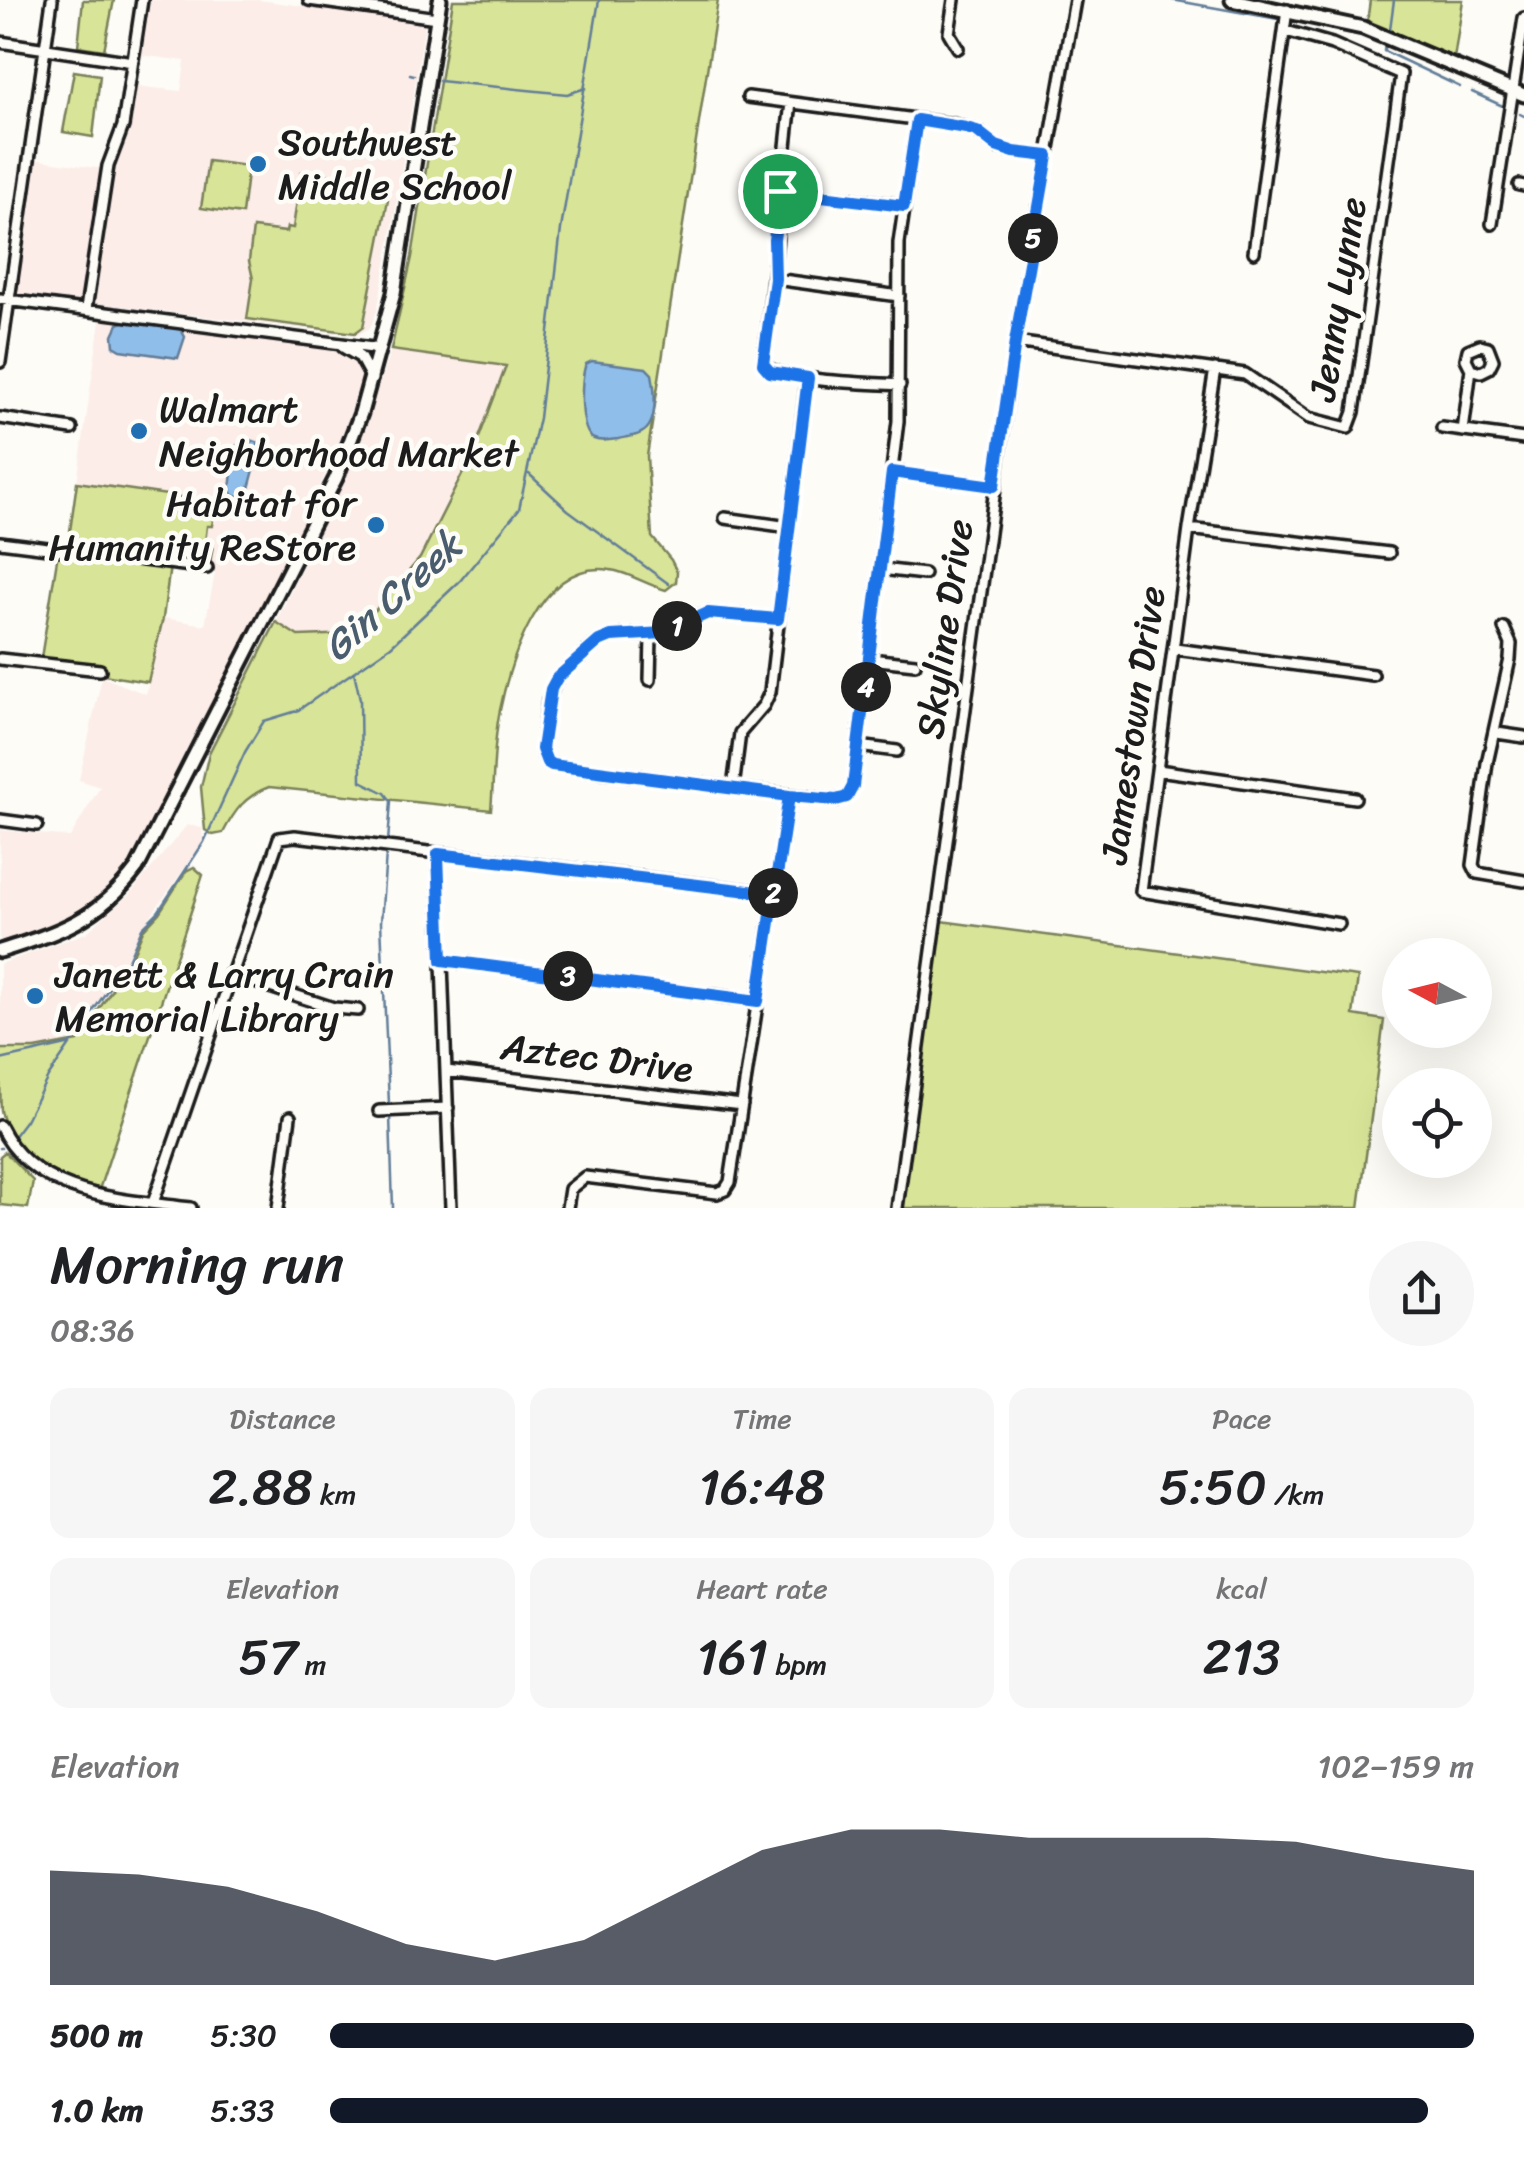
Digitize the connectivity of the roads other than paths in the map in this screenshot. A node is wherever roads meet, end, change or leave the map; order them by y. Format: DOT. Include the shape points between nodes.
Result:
graph roads {
  1 [pos="52,0"];
  2 [pos="142,0"];
  3 [pos="309,0"];
  4 [pos="440,0"];
  5 [pos="954,0"];
  6 [pos="1075,0"];
  7 [pos="1232,0"];
  8 [pos="1286,10"];
  9 [pos="437,18"];
  10 [pos="1524,18"];
  11 [pos="1286,30"];
  12 [pos="0,42"];
  13 [pos="44,48"];
  14 [pos="958,48"];
  15 [pos="133,62"];
  16 [pos="1519,92"];
  17 [pos="748,96"];
  18 [pos="791,103"];
  19 [pos="917,120"];
  20 [pos="1048,156"];
  21 [pos="780,191"];
  22 [pos="904,206"];
  23 [pos="1492,224"];
  24 [pos="1254,252"];
  25 [pos="775,279"];
  26 [pos="898,296"];
  27 [pos="4,299"];
  28 [pos="86,309"];
  29 [pos="331,342"];
  30 [pos="1015,342"];
  31 [pos="380,349"];
  32 [pos="0,362"];
  33 [pos="1215,369"];
  34 [pos="1471,369"];
  35 [pos="808,378"];
  36 [pos="372,379"];
  37 [pos="900,385"];
  38 [pos="0,418"];
  39 [pos="1442,428"];
  40 [pos="72,429"];
  41 [pos="1462,430"];
  42 [pos="1524,440"];
  43 [pos="892,472"];
  44 [pos="994,486"];
  45 [pos="725,518"];
  46 [pos="790,527"];
  47 [pos="1189,529"];
  48 [pos="0,542"];
  49 [pos="1389,553"];
  50 [pos="206,568"];
  51 [pos="882,569"];
  52 [pos="924,574"];
  53 [pos="778,619"];
  54 [pos="1504,628"];
  55 [pos="652,636"];
  56 [pos="1175,649"];
  57 [pos="0,658"];
  58 [pos="870,659"];
  59 [pos="915,664"];
  60 [pos="100,670"];
  61 [pos="1372,674"];
  62 [pos="650,680"];
  63 [pos="1496,733"];
  64 [pos="1524,737"];
  65 [pos="858,746"];
  66 [pos="897,751"];
  67 [pos="1158,770"];
  68 [pos="733,788"];
  69 [pos="789,796"];
  70 [pos="1355,798"];
  71 [pos="0,820"];
  72 [pos="37,825"];
  73 [pos="438,854"];
  74 [pos="1524,881"];
  75 [pos="774,894"];
  76 [pos="1338,924"];
  77 [pos="0,951"];
  78 [pos="442,960"];
  79 [pos="230,974"];
  80 [pos="758,1001"];
  81 [pos="358,1010"];
  82 [pos="446,1070"];
  83 [pos="742,1105"];
  84 [pos="448,1108"];
  85 [pos="379,1111"];
  86 [pos="290,1117"];
  87 [pos="0,1126"];
  88 [pos="153,1203"];
  89 [pos="190,1208"];
  90 [pos="278,1208"];
  91 [pos="451,1208"];
  92 [pos="567,1208"];
  93 [pos="897,1208"];
  1 -- 13 [label="street"];
  2 -- 15 [label="street"];
  3 -- 9 [label="street"];
  4 -- 9 [label="main road"];
  5 -- 14 [label="street" via="949,32"];
  6 -- 20 [label="street, Skyline Drive"];
  7 -- 8 [label="main road"];
  8 -- 11 [label="street"];
  8 -- 16 [label="main road" via="1379,34"];
  9 -- 31 [label="main road"];
  10 -- 16 [label="street"];
  11 -- 24 [label="street"];
  11 -- 33 [label="street, Jenny Lynne" via="1401,74 1354,412 1348,428 1308,418 1245,374"];
  12 -- 13 [label="street"];
  13 -- 15 [label="street"];
  13 -- 27 [label="street"];
  15 -- 28 [label="street" via="123,126 108,166"];
  16 -- 23 [label="street"];
  17 -- 18 [label="street"];
  18 -- 19 [label="street"];
  18 -- 21 [label="street"];
  19 -- 20 [label="street" via="977,131 996,146"];
  19 -- 22 [label="street"];
  20 -- 30 [label="street, Skyline Drive"];
  21 -- 22 [label="street"];
  21 -- 25 [label="street"];
  22 -- 26 [label="street"];
  25 -- 26 [label="street"];
  25 -- 35 [label="street" via="763,364 770,372"];
  26 -- 37 [label="street"];
  27 -- 28 [label="street"];
  27 -- 32 [label="street"];
  28 -- 29 [label="street"];
  29 -- 31 [label="street"];
  29 -- 36 [label="street" via="360,357"];
  30 -- 33 [label="street, Jenny Lynne"];
  30 -- 44 [label="street, Skyline Drive"];
  31 -- 36 [label="main road"];
  33 -- 47 [label="street, Jamestown Drive"];
  34 -- 41 [label="street"];
  35 -- 37 [label="street"];
  35 -- 46 [label="street"];
  36 -- 77 [label="main road" via="336,478 146,855 90,917"];
  37 -- 43 [label="street"];
  38 -- 40 [label="street"];
  39 -- 41 [label="street"];
  41 -- 42 [label="street"];
  43 -- 44 [label="street"];
  43 -- 51 [label="street"];
  44 -- 93 [label="street, Skyline Drive"];
  45 -- 46 [label="street"];
  46 -- 53 [label="street"];
  47 -- 49 [label="street"];
  47 -- 56 [label="street, Jamestown Drive"];
  48 -- 50 [label="street"];
  51 -- 52 [label="street"];
  51 -- 58 [label="street"];
  53 -- 55 [label="street" via="708,613"];
  53 -- 68 [label="street" via="770,692 740,733"];
  54 -- 63 [label="street" via="1510,659"];
  55 -- 62 [label="street"];
  55 -- 68 [label="street" via="611,636 557,678 548,700 544,756 552,765"];
  56 -- 61 [label="street"];
  56 -- 67 [label="street, Jamestown Drive"];
  57 -- 60 [label="street"];
  58 -- 59 [label="street"];
  58 -- 65 [label="street"];
  63 -- 64 [label="street"];
  63 -- 74 [label="street" via="1473,865 1487,877"];
  65 -- 66 [label="street"];
  65 -- 69 [label="street" via="847,797"];
  67 -- 70 [label="street"];
  67 -- 76 [label="street, Jamestown Drive" via="1141,891"];
  68 -- 69 [label="street"];
  69 -- 75 [label="street"];
  71 -- 72 [label="street"];
  73 -- 75 [label="street"];
  73 -- 78 [label="street"];
  73 -- 79 [label="street" via="279,838"];
  75 -- 80 [label="street"];
  78 -- 80 [label="street"];
  78 -- 82 [label="street"];
  79 -- 81 [label="street"];
  79 -- 88 [label="street"];
  80 -- 83 [label="street"];
  82 -- 83 [label="street, Aztec Drive"];
  82 -- 84 [label="street"];
  83 -- 92 [label="street" via="725,1190 585,1177 574,1183"];
  84 -- 85 [label="street"];
  84 -- 91 [label="street"];
  86 -- 90 [label="street"];
  87 -- 88 [label="street" via="18,1155 48,1179"];
  88 -- 89 [label="street"];
}
